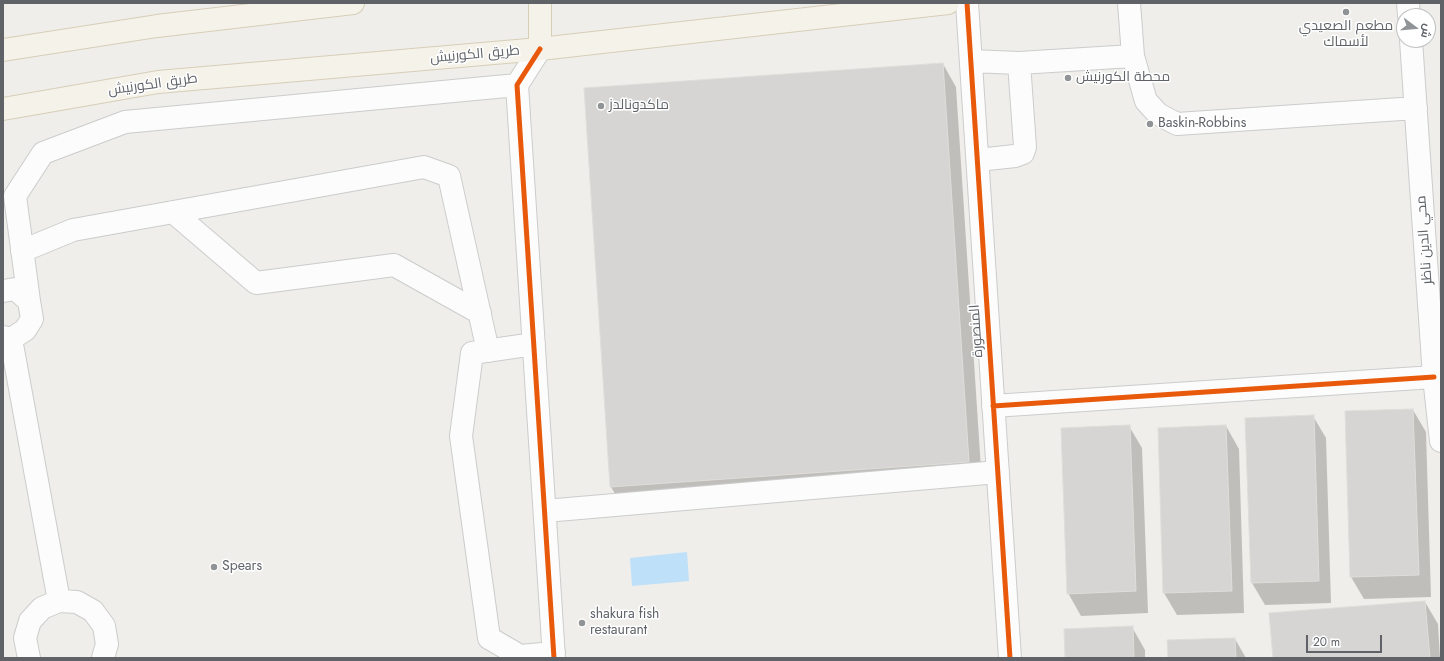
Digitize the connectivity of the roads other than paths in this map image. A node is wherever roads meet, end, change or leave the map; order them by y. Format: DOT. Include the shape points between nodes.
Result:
graph roads {
  1 [pos="353,3"];
  2 [pos="540,3"];
  3 [pos="948,3"];
  4 [pos="967,3"];
  5 [pos="1129,3"];
  6 [pos="1412,48"];
  7 [pos="540,49"];
  8 [pos="3,50"];
  9 [pos="1133,56"];
  10 [pos="971,61"];
  11 [pos="1019,62"];
  12 [pos="517,85"];
  13 [pos="1416,108"];
  14 [pos="3,109"];
  15 [pos="978,160"];
  16 [pos="173,212"];
  17 [pos="22,251"];
  18 [pos="3,291"];
  19 [pos="29,301"];
  20 [pos="480,313"];
  21 [pos="7,338"];
  22 [pos="534,344"];
  23 [pos="488,351"];
  24 [pos="1434,377"];
  25 [pos="993,406"];
  26 [pos="1441,441"];
  27 [pos="998,472"];
  28 [pos="545,511"];
  29 [pos="59,601"];
  30 [pos="554,656"];
  31 [pos="23,657"];
  32 [pos="103,658"];
  33 [pos="1010,658"];
  1 -- 8 [label="main road" via="157,26"];
  2 -- 7 [label="main road"];
  3 -- 7 [label="main road, طريق الكورنيش"];
  4 -- 10 [label="street, المنصورة"];
  5 -- 9 [label="street"];
  6 -- 13 [label="street, محي الدين ناظر"];
  7 -- 12 [label="street"];
  7 -- 14 [label="main road, طريق الكورنيش" via="158,82"];
  9 -- 11 [label="street"];
  9 -- 13 [label="street" via="1146,101 1158,114 1177,124"];
  10 -- 11 [label="street"];
  10 -- 15 [label="street, المنصورة"];
  11 -- 15 [label="street" via="1025,147 1023,153"];
  12 -- 17 [label="street" via="125,122 43,153 14,196"];
  12 -- 22 [label="street"];
  13 -- 24 [label="street, محي الدين ناظر"];
  15 -- 25 [label="street, المنصورة"];
  16 -- 17 [label="street" via="73,230"];
  16 -- 20 [label="street" via="256,283 394,265"];
  16 -- 20 [label="street" via="424,167 449,176"];
  17 -- 19 [label="street"];
  18 -- 19 [label="street" via="15,289"];
  19 -- 21 [label="street" via="32,319 25,330"];
  20 -- 23 [label="street"];
  21 -- 29 [label="street"];
  22 -- 23 [label="street"];
  22 -- 28 [label="street"];
  23 -- 30 [label="street" via="472,353 461,436 489,638 520,656"];
  24 -- 25 [label="street"];
  24 -- 26 [label="street, محي الدين ناظر"];
  25 -- 27 [label="street, المنصورة"];
  27 -- 28 [label="street"];
  27 -- 33 [label="street, المنصورة"];
  28 -- 30 [label="street"];
  29 -- 31 [label="street" via="42,608 30,621"];
  29 -- 32 [label="street" via="77,602 94,610 104,626 107,644"];
}
